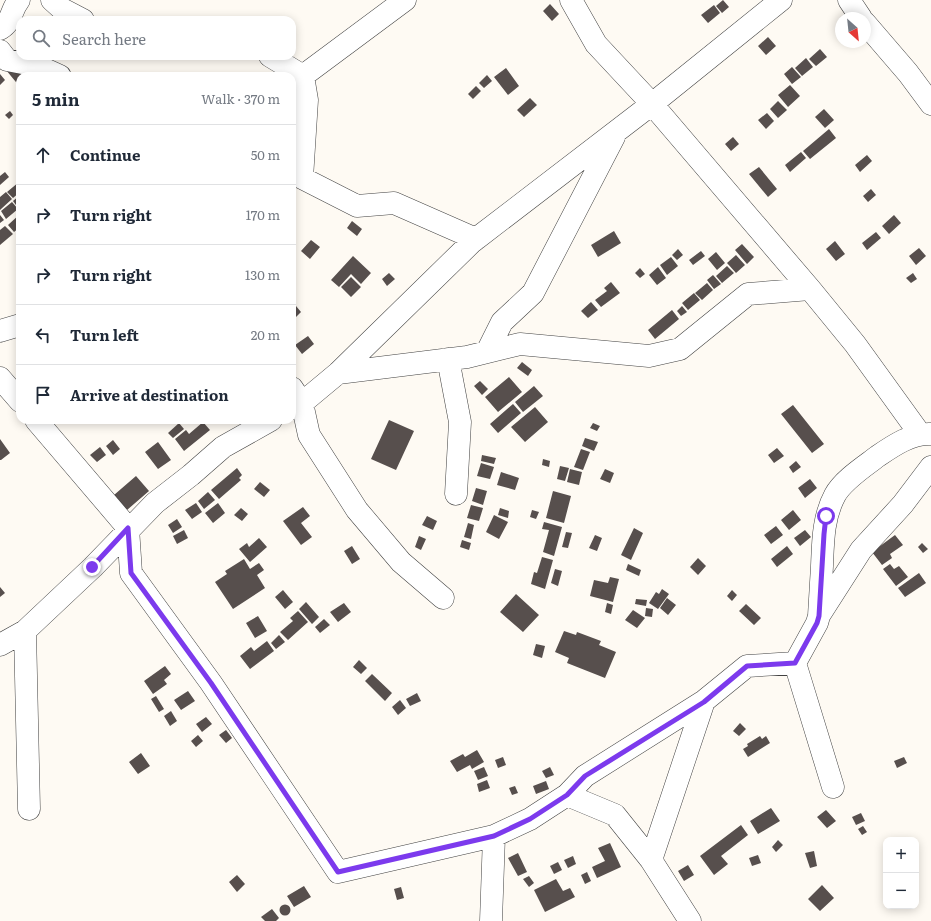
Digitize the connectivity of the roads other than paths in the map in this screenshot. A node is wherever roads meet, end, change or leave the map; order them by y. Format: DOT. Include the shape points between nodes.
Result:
graph roads {
  1 [pos="19,0"];
  2 [pos="52,0"];
  3 [pos="405,0"];
  4 [pos="571,0"];
  5 [pos="781,0"];
  6 [pos="849,0"];
  7 [pos="856,12"];
  8 [pos="75,16"];
  9 [pos="0,29"];
  10 [pos="871,30"];
  11 [pos="0,51"];
  12 [pos="274,60"];
  13 [pos="51,72"];
  14 [pos="288,72"];
  15 [pos="908,73"];
  16 [pos="297,80"];
  17 [pos="931,85"];
  18 [pos="652,104"];
  19 [pos="931,104"];
  20 [pos="617,131"];
  21 [pos="476,239"];
  22 [pos="810,289"];
  23 [pos="16,326"];
  24 [pos="0,331"];
  25 [pos="487,352"];
  26 [pos="448,359"];
  27 [pos="338,373"];
  28 [pos="0,378"];
  29 [pos="16,396"];
  30 [pos="296,399"];
  31 [pos="296,402"];
  32 [pos="39,424"];
  33 [pos="264,424"];
  34 [pos="926,434"];
  35 [pos="931,467"];
  36 [pos="456,494"];
  37 [pos="128,528"];
  38 [pos="442,598"];
  39 [pos="819,616"];
  40 [pos="25,631"];
  41 [pos="0,645"];
  42 [pos="795,663"];
  43 [pos="704,702"];
  44 [pos="833,787"];
  45 [pos="567,795"];
  46 [pos="29,808"];
  47 [pos="494,836"];
  48 [pos="651,860"];
  49 [pos="491,921"];
  50 [pos="690,921"];
  1 -- 9 [label="street" via="7,25"];
  2 -- 8 [label="street"];
  3 -- 16 [label="street"];
  4 -- 18 [label="street" via="596,44"];
  5 -- 18 [label="street"];
  6 -- 7 [label="street"];
  10 -- 15 [label="street"];
  11 -- 13 [label="street" via="7,60 38,66"];
  12 -- 14 [label="street"];
  15 -- 17 [label="street"];
  15 -- 19 [label="street"];
  16 -- 21 [label="street" via="307,100 302,178 358,206 394,203"];
  18 -- 20 [label="street"];
  18 -- 22 [label="street"];
  20 -- 21 [label="street"];
  20 -- 25 [label="street" via="533,293 502,322"];
  21 -- 27 [label="street"];
  22 -- 25 [label="street" via="748,294 680,349 649,356 520,344"];
  22 -- 34 [label="street"];
  23 -- 24 [label="street"];
  25 -- 26 [label="street"];
  26 -- 27 [label="street"];
  26 -- 36 [label="street" via="460,422"];
  27 -- 30 [label="street"];
  28 -- 29 [label="street"];
  31 -- 38 [label="street" via="309,435 357,510 401,562"];
  32 -- 37 [label="street"];
  33 -- 37 [label="street" via="223,447 192,475 154,503"];
  34 -- 39 [label="street" via="891,447 862,468 835,494 824,528"];
  35 -- 39 [label="street" via="903,504 861,550"];
  37 -- 40 [label="street" via="92,567"];
  37 -- 47 [label="street" via="131,573 211,683 338,872"];
  39 -- 42 [label="street"];
  40 -- 41 [label="street"];
  40 -- 46 [label="street"];
  42 -- 43 [label="street" via="747,666"];
  42 -- 44 [label="street"];
  43 -- 45 [label="street" via="585,776"];
  43 -- 48 [label="street"];
  45 -- 47 [label="street" via="530,819"];
  45 -- 48 [label="street" via="615,815"];
  47 -- 49 [label="street"];
  48 -- 50 [label="street"];
}
